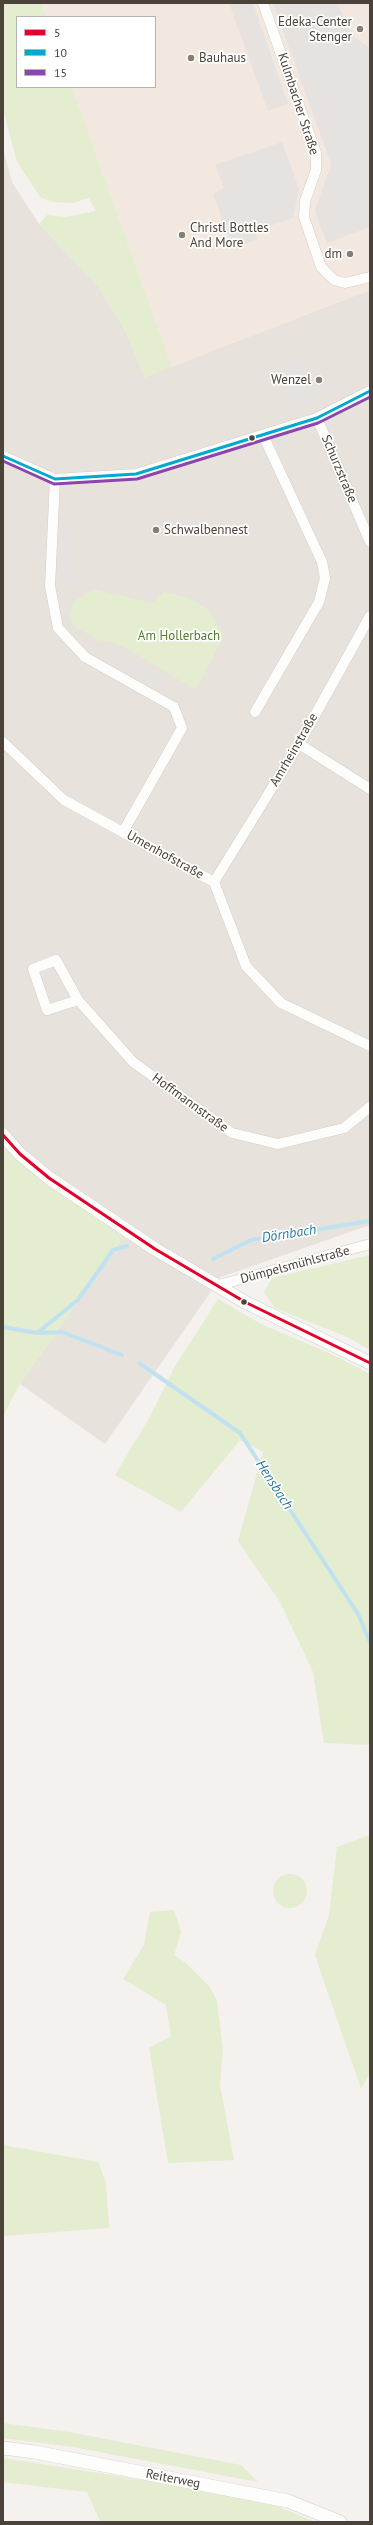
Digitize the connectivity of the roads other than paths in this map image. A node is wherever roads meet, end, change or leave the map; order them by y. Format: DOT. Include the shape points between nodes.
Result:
graph roads {
  1 [pos="263,3"];
  2 [pos="370,277"];
  3 [pos="370,391"];
  4 [pos="317,418"];
  5 [pos="263,435"];
  6 [pos="3,456"];
  7 [pos="55,479"];
  8 [pos="370,542"];
  9 [pos="370,616"];
  10 [pos="255,712"];
  11 [pos="3,742"];
  12 [pos="299,744"];
  13 [pos="370,789"];
  14 [pos="123,832"];
  15 [pos="214,882"];
  16 [pos="78,1000"];
  17 [pos="370,1046"];
  18 [pos="370,1107"];
  19 [pos="3,1135"];
  20 [pos="370,1244"];
  21 [pos="219,1285"];
  22 [pos="370,1363"];
  23 [pos="3,2448"];
  24 [pos="340,2522"];
  1 -- 2 [label="street, Kulmbacher Straße" via="316,152 316,170 305,201 304,217 321,267 334,280 345,283"];
  3 -- 4 [label="street"];
  4 -- 5 [label="street"];
  4 -- 8 [label="street, Schurzstraße"];
  5 -- 7 [label="street" via="136,474"];
  5 -- 10 [label="street" via="322,562 325,578 319,602"];
  6 -- 7 [label="street"];
  7 -- 14 [label="street" via="50,586 58,628 85,657 174,707 182,728"];
  9 -- 12 [label="street, Amrheinstraße"];
  11 -- 14 [label="street, Umenhofstraße" via="64,800"];
  12 -- 13 [label="street"];
  12 -- 15 [label="street, Amrheinstraße"];
  14 -- 15 [label="street, Umenhofstraße"];
  15 -- 17 [label="street, Umenhofstraße" via="246,966 281,1003"];
  16 -- 16 [label="street, Hoffmannstraße" via="56,960 33,969 47,1010"];
  16 -- 18 [label="street, Hoffmannstraße" via="133,1062 232,1133 278,1144 344,1128"];
  19 -- 21 [label="street" via="20,1154 49,1178 155,1249"];
  20 -- 21 [label="street, Dümpelsmühlstraße"];
  21 -- 22 [label="street" via="245,1302"];
  23 -- 24 [label="street, Reiterweg" via="288,2501"];
}
